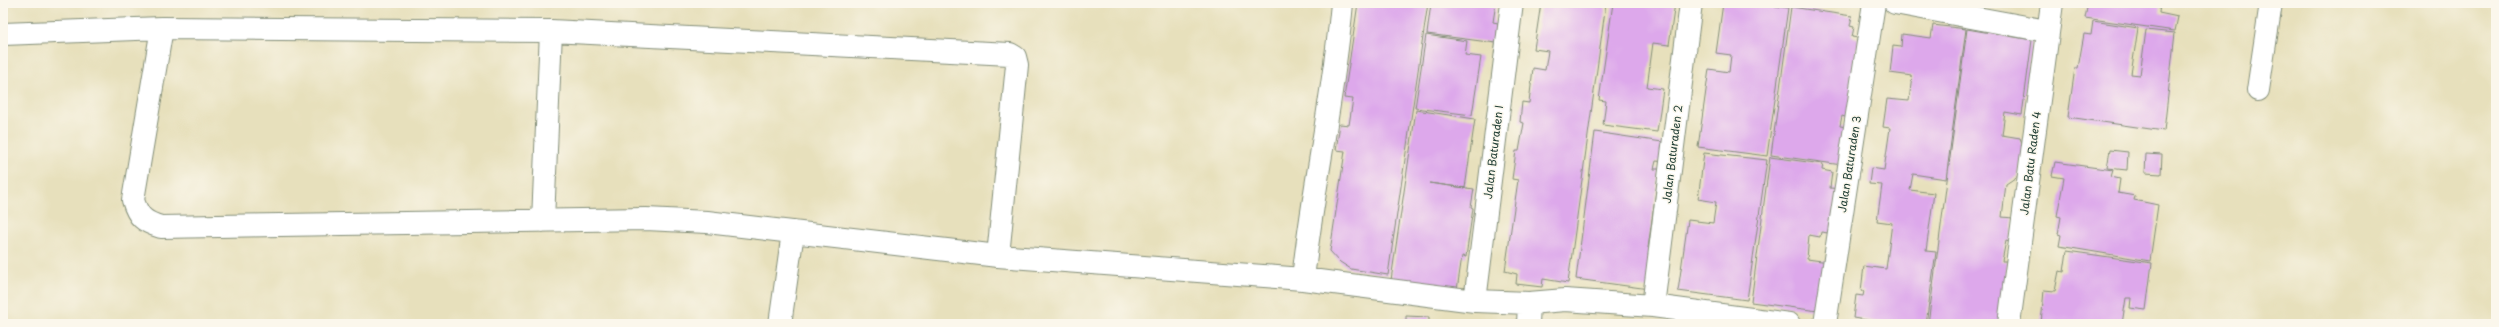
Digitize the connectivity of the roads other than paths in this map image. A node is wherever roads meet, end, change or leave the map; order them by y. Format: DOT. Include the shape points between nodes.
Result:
graph roads {
  1 [pos="1342,3"];
  2 [pos="1512,3"];
  3 [pos="1691,3"];
  4 [pos="1874,3"];
  5 [pos="1895,3"];
  6 [pos="2052,3"];
  7 [pos="2271,3"];
  8 [pos="162,28"];
  9 [pos="551,31"];
  10 [pos="2047,31"];
  11 [pos="3,34"];
  12 [pos="2258,90"];
  13 [pos="543,221"];
  14 [pos="793,232"];
  15 [pos="998,256"];
  16 [pos="1303,280"];
  17 [pos="1475,301"];
  18 [pos="1529,303"];
  19 [pos="1653,306"];
  20 [pos="780,324"];
  21 [pos="1528,324"];
  22 [pos="1789,324"];
  23 [pos="1825,324"];
  24 [pos="2009,324"];
  1 -- 16 [label="street" via="1339,37 1309,223"];
  2 -- 17 [label="street, Jalan Baturaden I"];
  3 -- 19 [label="street, Jalan Baturaden 2"];
  4 -- 23 [label="street, Jalan Baturaden 3"];
  5 -- 10 [label="street"];
  6 -- 10 [label="street, Jalan Batu Raden 4"];
  7 -- 12 [label="street"];
  8 -- 9 [label="street"];
  8 -- 11 [label="street"];
  8 -- 13 [label="street" via="133,200 137,213 144,222 161,227"];
  9 -- 13 [label="street"];
  9 -- 15 [label="street" via="1012,54 1017,65"];
  10 -- 24 [label="street, Jalan Batu Raden 4"];
  13 -- 14 [label="street" via="707,222"];
  14 -- 15 [label="street"];
  14 -- 20 [label="street"];
  15 -- 16 [label="street"];
  16 -- 17 [label="street"];
  17 -- 18 [label="street"];
  18 -- 19 [label="street" via="1565,300"];
  18 -- 21 [label="street"];
  19 -- 22 [label="street"];
}
